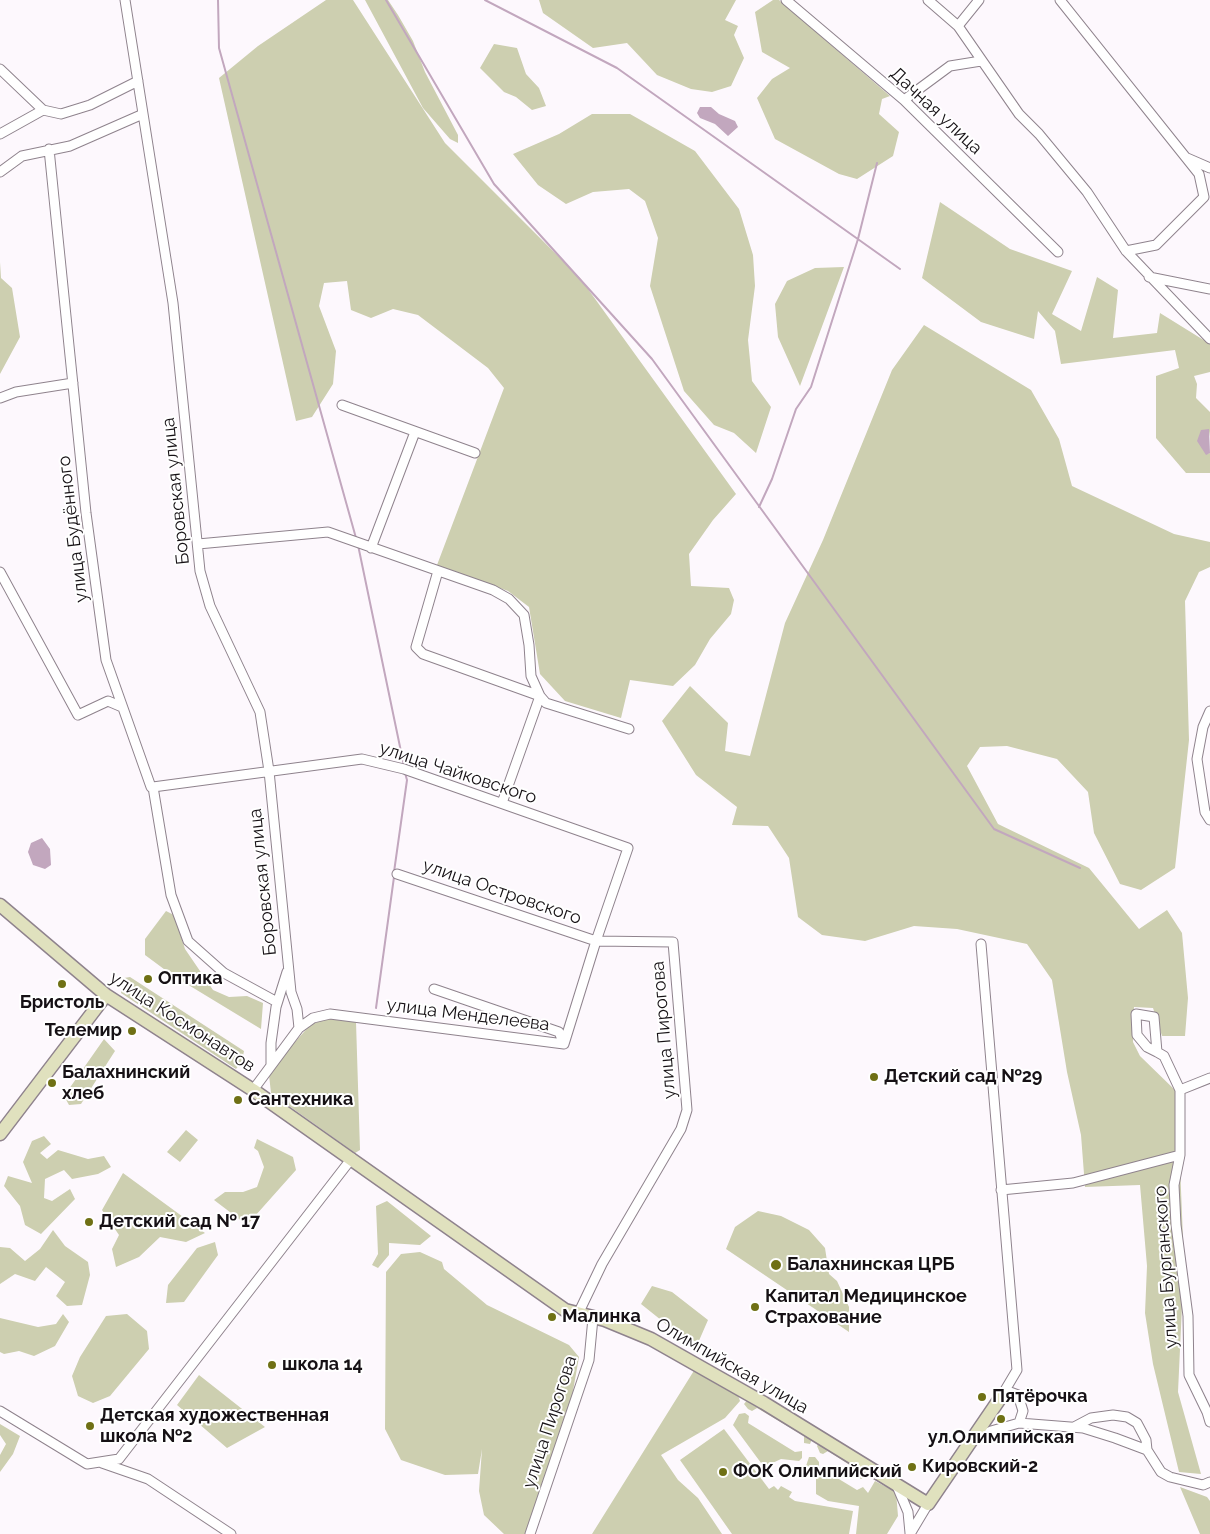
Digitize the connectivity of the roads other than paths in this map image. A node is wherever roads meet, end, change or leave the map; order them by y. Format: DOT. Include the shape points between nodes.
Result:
graph roads {
  1 [pos="125,0"];
  2 [pos="786,0"];
  3 [pos="928,0"];
  4 [pos="979,0"];
  5 [pos="1060,0"];
  6 [pos="958,26"];
  7 [pos="981,61"];
  8 [pos="0,69"];
  9 [pos="138,81"];
  10 [pos="904,100"];
  11 [pos="44,110"];
  12 [pos="143,114"];
  13 [pos="0,134"];
  14 [pos="49,149"];
  15 [pos="1186,158"];
  16 [pos="1210,168"];
  17 [pos="0,172"];
  18 [pos="1058,252"];
  19 [pos="1126,252"];
  20 [pos="1149,277"];
  21 [pos="1210,289"];
  22 [pos="1210,339"];
  23 [pos="73,383"];
  24 [pos="0,398"];
  25 [pos="342,405"];
  26 [pos="415,432"];
  27 [pos="475,453"];
  28 [pos="198,544"];
  29 [pos="371,548"];
  30 [pos="0,572"];
  31 [pos="438,572"];
  32 [pos="540,696"];
  33 [pos="122,707"];
  34 [pos="1210,712"];
  35 [pos="629,729"];
  36 [pos="269,772"];
  37 [pos="154,787"];
  38 [pos="502,803"];
  39 [pos="1210,820"];
  40 [pos="397,874"];
  41 [pos="0,905"];
  42 [pos="596,941"];
  43 [pos="981,944"];
  44 [pos="288,969"];
  45 [pos="434,988"];
  46 [pos="106,995"];
  47 [pos="278,1002"];
  48 [pos="297,1009"];
  49 [pos="313,1018"];
  50 [pos="299,1028"];
  51 [pos="564,1044"];
  52 [pos="1158,1052"];
  53 [pos="271,1065"];
  54 [pos="1210,1078"];
  55 [pos="252,1090"];
  56 [pos="1180,1090"];
  57 [pos="0,1134"];
  58 [pos="1180,1155"];
  59 [pos="352,1158"];
  60 [pos="1001,1190"];
  61 [pos="578,1314"];
  62 [pos="593,1318"];
  63 [pos="1001,1397"];
  64 [pos="0,1411"];
  65 [pos="1210,1422"];
  66 [pos="1019,1423"];
  67 [pos="1073,1428"];
  68 [pos="972,1439"];
  69 [pos="1147,1450"];
  70 [pos="102,1463"];
  71 [pos="896,1484"];
  72 [pos="1208,1485"];
  73 [pos="928,1504"];
  74 [pos="231,1534"];
  75 [pos="530,1534"];
  76 [pos="910,1534"];
  1 -- 9 [label="street, Боровская улица"];
  2 -- 10 [label="street, Дачная улица"];
  3 -- 6 [label="street"];
  4 -- 6 [label="street"];
  5 -- 15 [label="street"];
  6 -- 7 [label="street"];
  7 -- 10 [label="street" via="950,66"];
  7 -- 19 [label="street" via="1019,114 1088,192"];
  8 -- 11 [label="street"];
  9 -- 11 [label="street" via="90,105 61,114"];
  9 -- 12 [label="street, Боровская улица"];
  10 -- 18 [label="street, Дачная улица"];
  11 -- 13 [label="street"];
  12 -- 14 [label="street" via="70,146"];
  12 -- 28 [label="street, Боровская улица" via="173,303"];
  14 -- 17 [label="street" via="22,156"];
  14 -- 23 [label="street, улица Будённого"];
  15 -- 16 [label="street"];
  15 -- 19 [label="street" via="1199,174 1204,197 1156,245"];
  19 -- 20 [label="street"];
  20 -- 21 [label="street"];
  20 -- 22 [label="street"];
  23 -- 24 [label="street" via="16,392"];
  23 -- 33 [label="street, улица Будённого" via="106,660"];
  25 -- 26 [label="street"];
  26 -- 27 [label="street"];
  26 -- 29 [label="street"];
  28 -- 29 [label="street" via="328,532"];
  28 -- 36 [label="street, Боровская улица" via="200,571 210,606 260,712"];
  29 -- 31 [label="street"];
  30 -- 33 [label="street" via="78,715 108,701"];
  31 -- 32 [label="street" via="493,590 509,599 524,615 531,676"];
  31 -- 32 [label="street" via="416,647 423,654"];
  32 -- 35 [label="street" via="546,703"];
  32 -- 38 [label="street"];
  33 -- 37 [label="street, улица Будённого" via="151,787"];
  34 -- 39 [label="street" via="1203,727 1197,759 1205,812"];
  36 -- 37 [label="street, улица Чайковского"];
  36 -- 38 [label="street, улица Чайковского" via="362,759 404,769"];
  36 -- 44 [label="street, Боровская улица"];
  37 -- 47 [label="street, улица Будённого" via="171,894 188,941 224,973"];
  38 -- 42 [label="street, улица Чайковского" via="628,848"];
  40 -- 42 [label="street, улица Островского"];
  41 -- 46 [label="street, улица Космонавтов"];
  42 -- 51 [label="street"];
  42 -- 61 [label="street, улица Пирогова" via="672,942 687,1110 681,1129 602,1264"];
  43 -- 60 [label="street"];
  44 -- 47 [label="street, Боровская улица"];
  44 -- 48 [label="street, Боровская улица"];
  45 -- 51 [label="street, улица Менделеева" via="559,1032"];
  46 -- 55 [label="street, улица Космонавтов"];
  46 -- 57 [label="street"];
  47 -- 53 [label="street, Боровская улица"];
  48 -- 49 [label="street"];
  48 -- 50 [label="street, Боровская улица"];
  49 -- 50 [label="street, улица Менделеева"];
  49 -- 51 [label="street, улица Менделеева" via="330,1014"];
  50 -- 53 [label="street"];
  52 -- 56 [label="street, улица Бурганского" via="1164,1056"];
  53 -- 55 [label="street"];
  54 -- 56 [label="street"];
  55 -- 59 [label="street, улица Космонавтов"];
  56 -- 58 [label="street, улица Бурганского"];
  58 -- 60 [label="street" via="1073,1183"];
  58 -- 65 [label="street, улица Бурганского" via="1174,1185 1188,1316 1189,1376"];
  59 -- 61 [label="street, Олимпийская улица" via="565,1310"];
  59 -- 70 [label="street" via="119,1459"];
  60 -- 63 [label="street" via="1017,1370"];
  61 -- 62 [label="street, Олимпийская улица"];
  62 -- 71 [label="street, Олимпийская улица" via="651,1339 764,1402"];
  62 -- 75 [label="street, улица Пирогова" via="589,1360"];
  63 -- 66 [label="street" via="1010,1392 1018,1395 1023,1411"];
  63 -- 68 [label="street"];
  64 -- 70 [label="street" via="87,1464"];
  66 -- 67 [label="street"];
  66 -- 68 [label="street"];
  67 -- 69 [label="street"];
  67 -- 69 [label="street" via="1091,1418 1127,1417 1137,1423 1146,1440"];
  68 -- 73 [label="street"];
  69 -- 72 [label="street" via="1161,1472 1188,1483"];
  70 -- 74 [label="street" via="148,1479"];
  71 -- 73 [label="street, Олимпийская улица"];
  71 -- 76 [label="street" via="908,1512"];
  73 -- 76 [label="street"];
}
